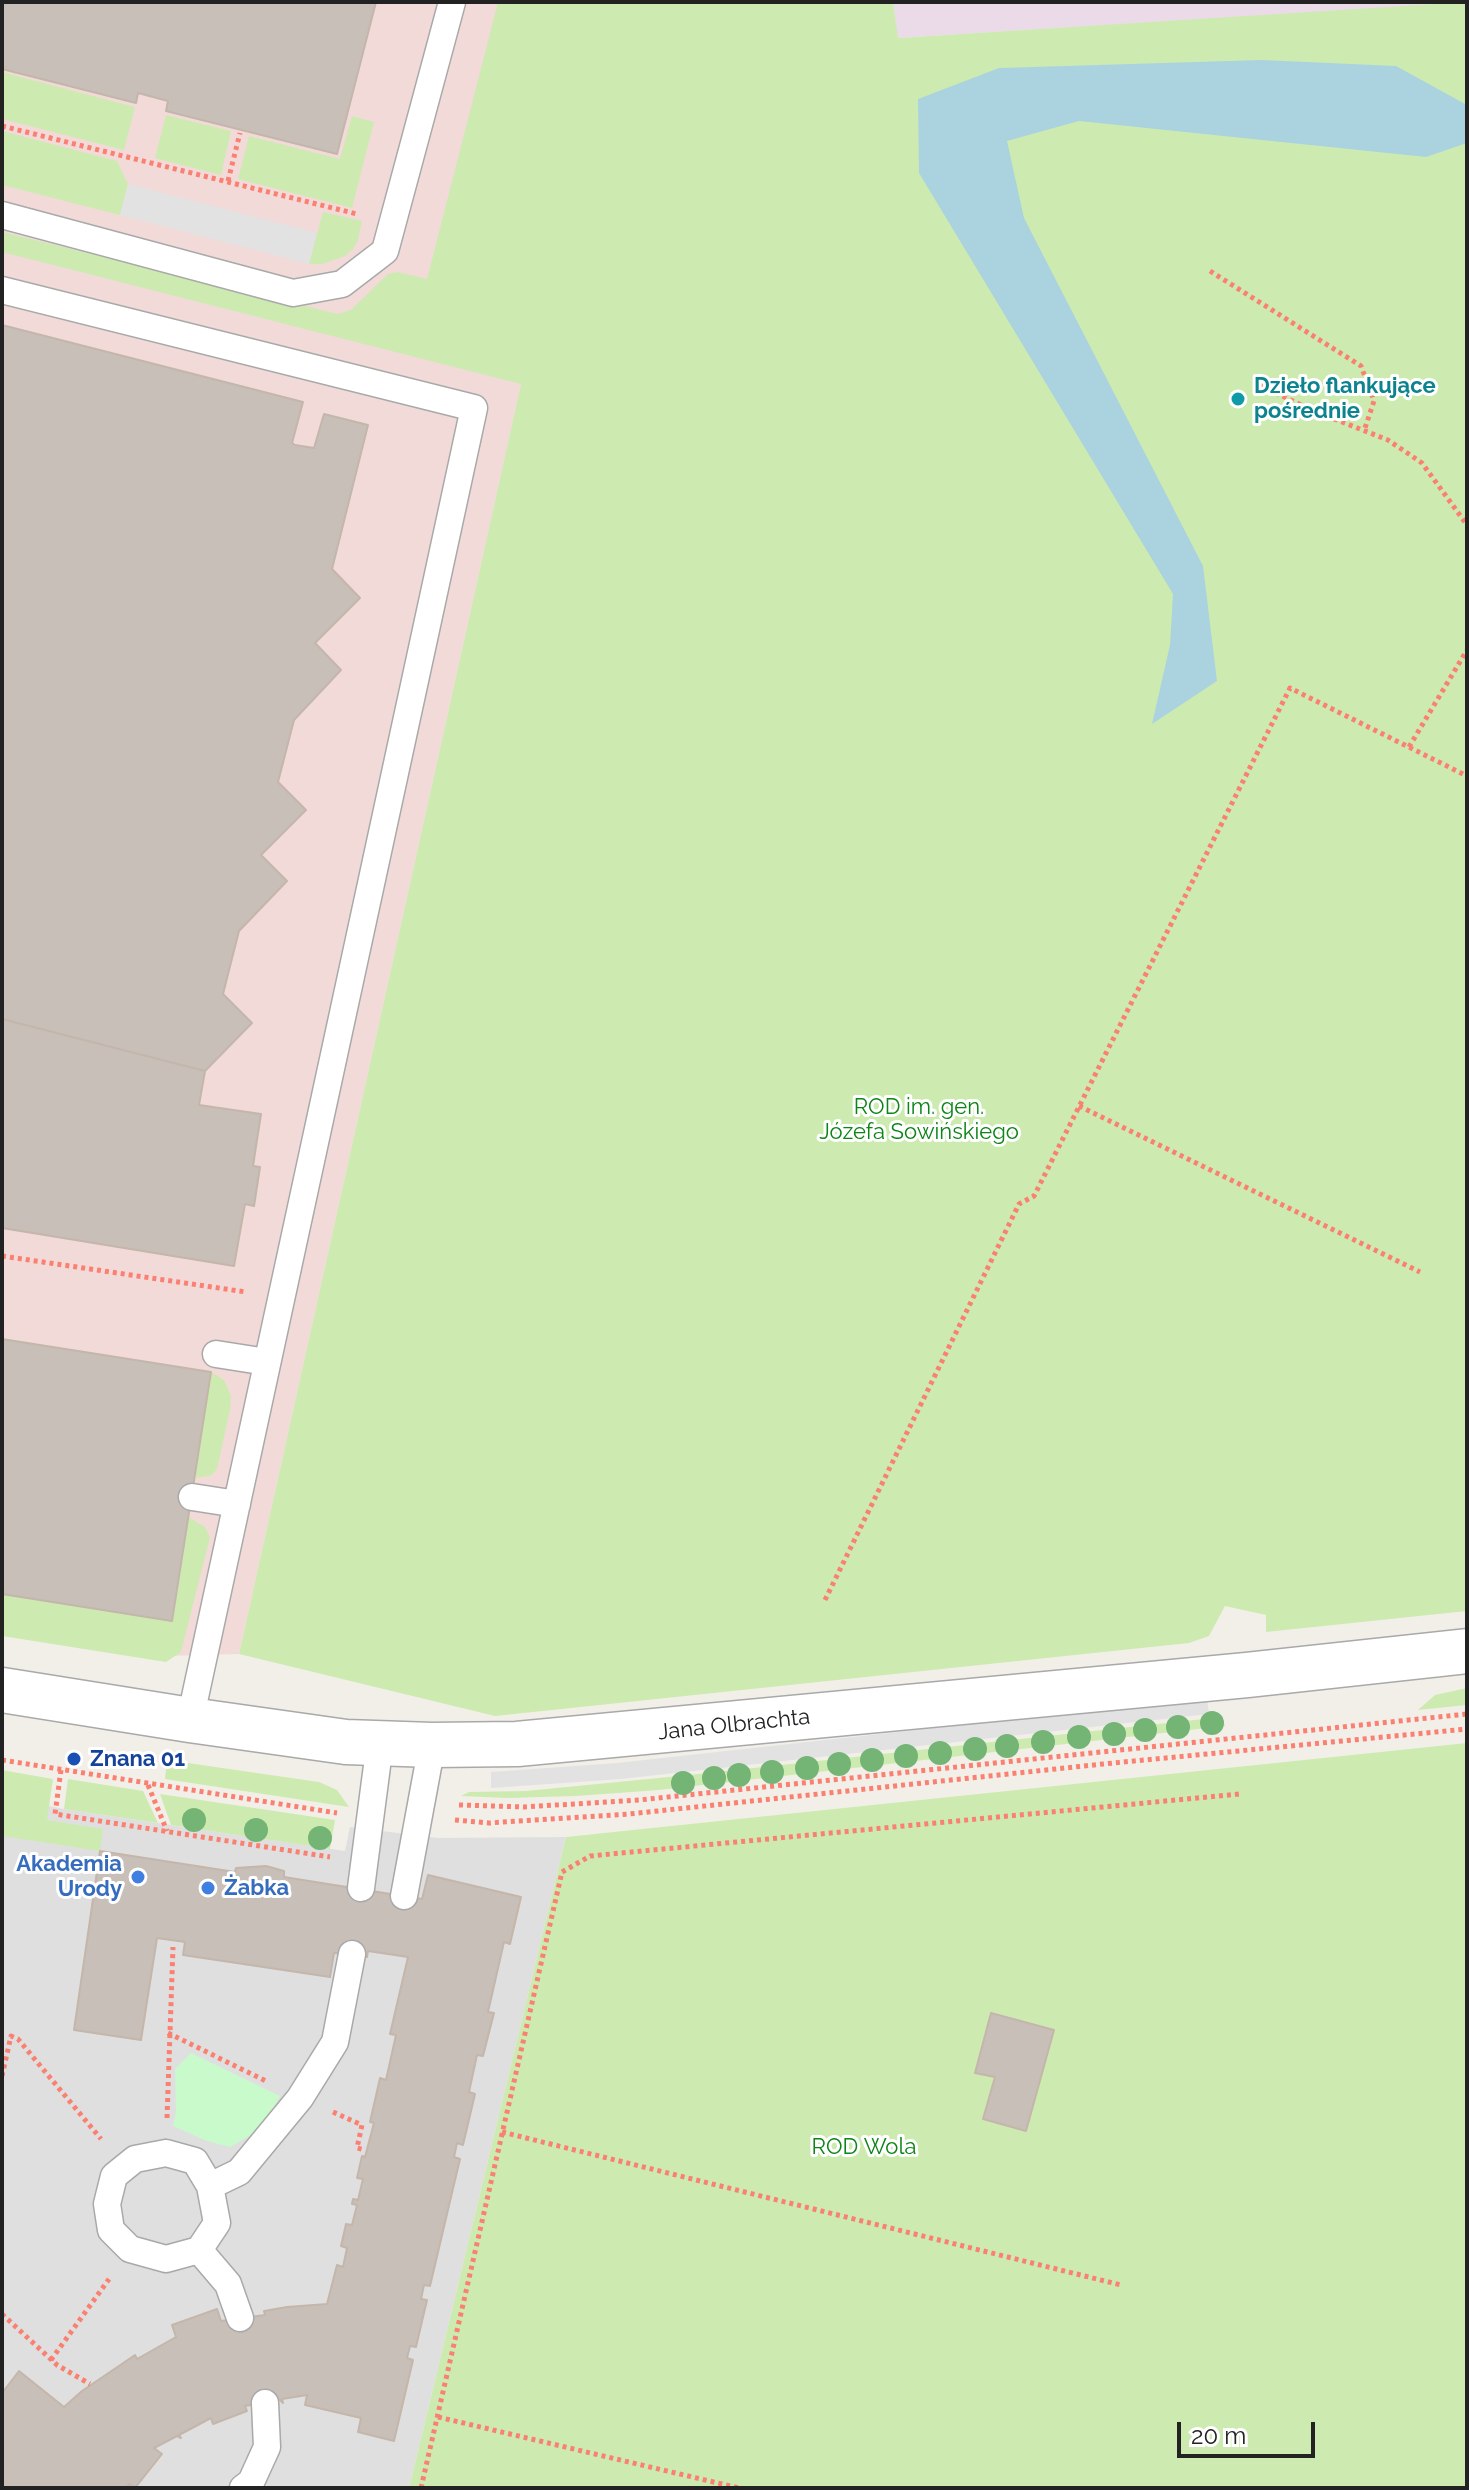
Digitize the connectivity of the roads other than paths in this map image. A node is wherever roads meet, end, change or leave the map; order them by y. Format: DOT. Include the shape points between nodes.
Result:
graph roads {
  1 [pos="452,2"];
  2 [pos="2,215"];
  3 [pos="2,290"];
  4 [pos="216,1354"];
  5 [pos="267,1362"];
  6 [pos="192,1497"];
  7 [pos="237,1504"];
  8 [pos="1467,1651"];
  9 [pos="2,1690"];
  10 [pos="190,1720"];
  11 [pos="380,1743"];
  12 [pos="432,1745"];
  13 [pos="361,1888"];
  14 [pos="404,1896"];
  15 [pos="352,1954"];
  16 [pos="210,2186"];
  17 [pos="199,2250"];
  18 [pos="240,2318"];
  19 [pos="265,2403"];
  20 [pos="243,2488"];
  1 -- 2 [label="lane" via="385,251 342,284 293,293"];
  3 -- 5 [label="lane" via="474,408"];
  4 -- 5 [label="lane"];
  5 -- 7 [label="lane"];
  6 -- 7 [label="lane"];
  7 -- 10 [label="lane"];
  8 -- 12 [label="street, Jana Olbrachta" via="556,1742"];
  9 -- 10 [label="street, Jana Olbrachta"];
  10 -- 11 [label="street, Jana Olbrachta"];
  11 -- 12 [label="street, Jana Olbrachta"];
  11 -- 13 [label="lane"];
  12 -- 14 [label="lane"];
  15 -- 16 [label="lane" via="335,2042 300,2098 239,2172"];
  16 -- 17 [label="lane" via="217,2223"];
  16 -- 17 [label="lane" via="195,2161 166,2153 135,2159 114,2176 107,2204 111,2230 130,2249 166,2259"];
  17 -- 18 [label="lane" via="228,2284"];
  19 -- 20 [label="lane" via="267,2447"];
}
